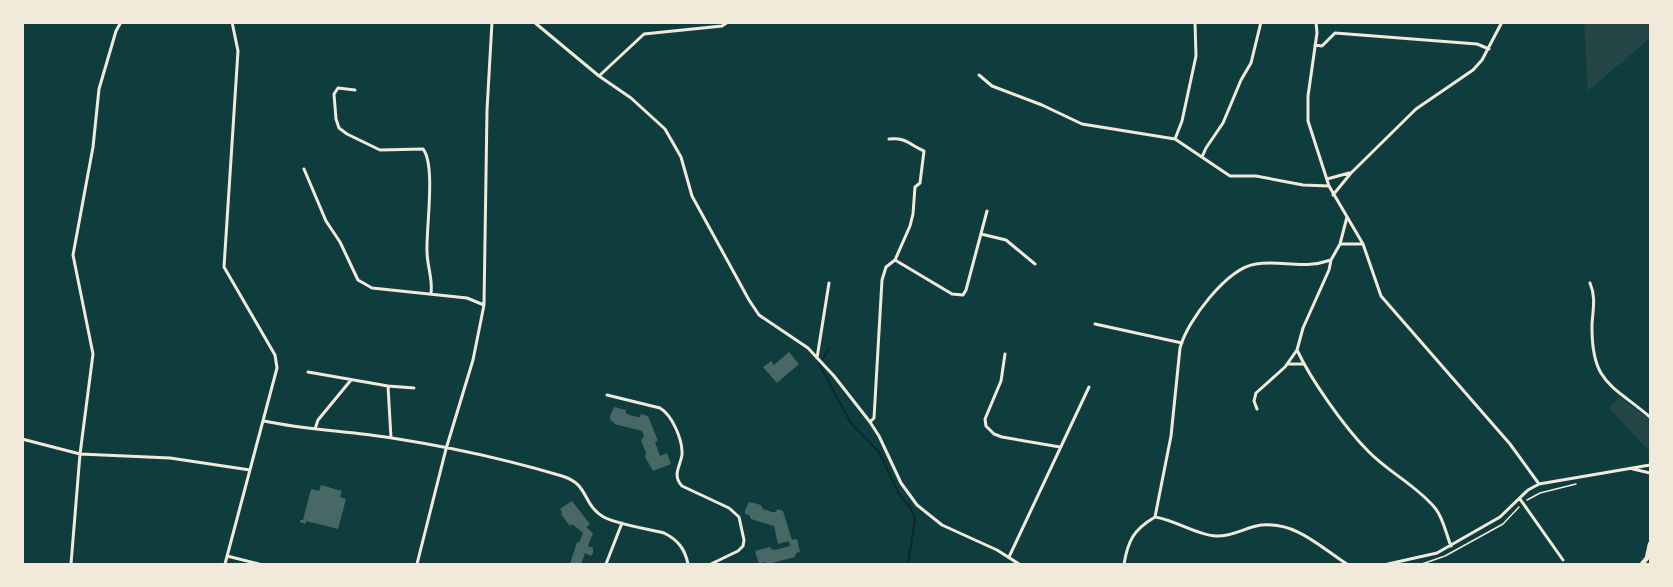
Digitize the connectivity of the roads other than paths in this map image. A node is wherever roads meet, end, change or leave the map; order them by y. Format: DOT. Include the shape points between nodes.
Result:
graph roads {
  1 [pos="121,22"];
  2 [pos="232,22"];
  3 [pos="492,22"];
  4 [pos="534,22"];
  5 [pos="728,22"];
  6 [pos="1195,22"];
  7 [pos="1261,22"];
  8 [pos="1317,22"];
  9 [pos="1502,22"];
  10 [pos="1315,45"];
  11 [pos="1489,49"];
  12 [pos="979,75"];
  13 [pos="599,76"];
  14 [pos="355,90"];
  15 [pos="889,139"];
  16 [pos="1175,139"];
  17 [pos="1202,158"];
  18 [pos="304,169"];
  19 [pos="1351,173"];
  20 [pos="1327,179"];
  21 [pos="1329,186"];
  22 [pos="1333,195"];
  23 [pos="987,211"];
  24 [pos="1347,217"];
  25 [pos="981,234"];
  26 [pos="1341,244"];
  27 [pos="1363,244"];
  28 [pos="895,260"];
  29 [pos="1331,260"];
  30 [pos="1035,264"];
  31 [pos="829,283"];
  32 [pos="1590,283"];
  33 [pos="431,293"];
  34 [pos="484,304"];
  35 [pos="1095,324"];
  36 [pos="1182,343"];
  37 [pos="1297,350"];
  38 [pos="1005,354"];
  39 [pos="817,358"];
  40 [pos="1289,363"];
  41 [pos="1304,364"];
  42 [pos="308,372"];
  43 [pos="351,380"];
  44 [pos="388,386"];
  45 [pos="1089,387"];
  46 [pos="414,388"];
  47 [pos="607,395"];
  48 [pos="1257,409"];
  49 [pos="1650,417"];
  50 [pos="264,421"];
  51 [pos="870,422"];
  52 [pos="315,429"];
  53 [pos="390,438"];
  54 [pos="22,439"];
  55 [pos="1060,447"];
  56 [pos="446,449"];
  57 [pos="80,454"];
  58 [pos="1650,465"];
  59 [pos="1628,468"];
  60 [pos="250,470"];
  61 [pos="1650,473"];
  62 [pos="1539,484"];
  63 [pos="1520,499"];
  64 [pos="1155,517"];
  65 [pos="622,522"];
  66 [pos="1650,544"];
  67 [pos="1451,546"];
  68 [pos="227,556"];
  69 [pos="1009,557"];
  70 [pos="1563,560"];
  71 [pos="71,564"];
  72 [pos="225,564"];
  73 [pos="259,564"];
  74 [pos="417,564"];
  75 [pos="606,564"];
  76 [pos="688,564"];
  77 [pos="711,564"];
  78 [pos="1019,564"];
  79 [pos="1124,564"];
  80 [pos="1347,564"];
  81 [pos="1388,564"];
  82 [pos="1642,564"];
  1 -- 57 [label="street" via="99,89 92,158 73,255 93,354"];
  2 -- 50 [label="street" via="238,51 224,267 275,355 277,368"];
  3 -- 34 [label="street"];
  4 -- 13 [label="street"];
  5 -- 13 [label="street" via="722,26 644,34"];
  6 -- 16 [label="street" via="1196,56"];
  7 -- 17 [label="street" via="1251,63"];
  8 -- 10 [label="street"];
  9 -- 11 [label="street"];
  10 -- 11 [label="street" via="1322,46 1335,33 1478,44"];
  10 -- 20 [label="street" via="1308,121"];
  11 -- 19 [label="street" via="1473,70 1416,109"];
  12 -- 16 [label="street" via="992,86 1082,124"];
  13 -- 39 [label="street" via="631,98 664,129 681,157 692,196 759,315"];
  14 -- 33 [label="street" via="338,88 334,94 339,128 380,150 414,148 426,153"];
  15 -- 28 [label="street" via="908,141 924,151 913,214"];
  16 -- 17 [label="street"];
  17 -- 21 [label="street" via="1230,176"];
  18 -- 33 [label="street" via="358,280 372,288"];
  19 -- 20 [label="street"];
  19 -- 22 [label="street"];
  20 -- 21 [label="street"];
  21 -- 22 [label="street"];
  22 -- 24 [label="street"];
  23 -- 25 [label="street"];
  24 -- 26 [label="street"];
  24 -- 27 [label="street"];
  25 -- 28 [label="street" via="963,295 952,294"];
  25 -- 30 [label="street" via="1006,240"];
  26 -- 27 [label="street"];
  26 -- 29 [label="street"];
  27 -- 62 [label="street" via="1381,296 1503,435"];
  28 -- 51 [label="street" via="886,267 882,280 874,418"];
  29 -- 36 [label="street" via="1304,266 1246,266 1195,316"];
  29 -- 37 [label="street"];
  31 -- 39 [label="street"];
  32 -- 49 [label="street" via="1594,293 1595,360 1614,390"];
  33 -- 34 [label="street"];
  34 -- 56 [label="street" via="473,360"];
  35 -- 36 [label="street"];
  36 -- 64 [label="street" via="1171,436"];
  37 -- 40 [label="street"];
  37 -- 41 [label="street"];
  38 -- 55 [label="street" via="1001,381 985,419 987,426 1002,437"];
  39 -- 51 [label="street"];
  40 -- 41 [label="street"];
  40 -- 48 [label="street" via="1256,393"];
  41 -- 67 [label="street" via="1369,453 1436,509"];
  42 -- 43 [label="street"];
  43 -- 44 [label="street"];
  43 -- 52 [label="street"];
  44 -- 46 [label="street"];
  44 -- 53 [label="street"];
  45 -- 55 [label="street"];
  47 -- 77 [label="street" via="666,412 681,445 677,481 739,517 743,546"];
  50 -- 52 [label="street"];
  50 -- 60 [label="street"];
  51 -- 69 [label="street" via="901,483 917,505 942,525"];
  52 -- 53 [label="street"];
  53 -- 56 [label="street"];
  54 -- 57 [label="street"];
  55 -- 69 [label="street"];
  56 -- 65 [label="street" via="522,464 572,479 581,486 594,510 604,518"];
  56 -- 74 [label="street"];
  57 -- 60 [label="street" via="170,458"];
  57 -- 71 [label="street"];
  58 -- 59 [label="street"];
  59 -- 61 [label="street"];
  59 -- 62 [label="street"];
  60 -- 68 [label="street"];
  62 -- 63 [label="street"];
  63 -- 67 [label="street" via="1500,518"];
  63 -- 70 [label="street"];
  64 -- 79 [label="street" via="1142,524 1129,540"];
  64 -- 80 [label="street" via="1216,536 1278,525 1308,536"];
  65 -- 75 [label="street"];
  65 -- 76 [label="street" via="673,537 681,545"];
  66 -- 82 [label="main road"];
  67 -- 81 [label="street" via="1428,557"];
  68 -- 72 [label="street"];
  68 -- 73 [label="street"];
  69 -- 78 [label="street"];
}
